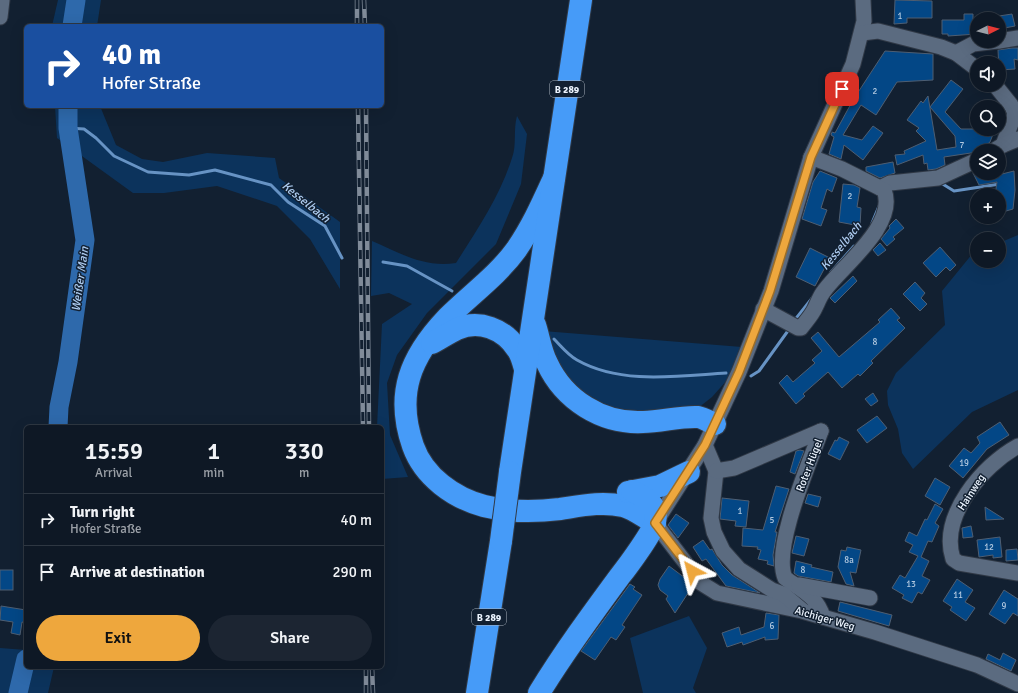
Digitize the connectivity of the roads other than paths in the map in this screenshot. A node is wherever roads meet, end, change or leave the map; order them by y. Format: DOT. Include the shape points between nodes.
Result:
graph roads {
  1 [pos="2,0"];
  2 [pos="581,0"];
  3 [pos="863,0"];
  4 [pos="0,17"];
  5 [pos="862,33"];
  6 [pos="1018,38"];
  7 [pos="1006,40"];
  8 [pos="970,46"];
  9 [pos="956,53"];
  10 [pos="970,64"];
  11 [pos="1000,92"];
  12 [pos="1017,116"];
  13 [pos="1018,139"];
  14 [pos="1000,144"];
  15 [pos="1006,144"];
  16 [pos="811,157"];
  17 [pos="970,163"];
  18 [pos="554,178"];
  19 [pos="884,192"];
  20 [pos="763,310"];
  21 [pos="534,322"];
  22 [pos="423,348"];
  23 [pos="526,369"];
  24 [pos="715,424"];
  25 [pos="705,445"];
  26 [pos="1018,446"];
  27 [pos="716,471"];
  28 [pos="689,472"];
  29 [pos="632,491"];
  30 [pos="579,506"];
  31 [pos="655,523"];
  32 [pos="1018,573"];
  33 [pos="791,582"];
  34 [pos="870,598"];
  35 [pos="802,611"];
  36 [pos="823,617"];
  37 [pos="1018,684"];
  38 [pos="477,693"];
  39 [pos="539,693"];
  1 -- 4 [label="street"];
  2 -- 18 [label="highway, B 289"];
  3 -- 5 [label="street"];
  5 -- 9 [label="street" via="878,31"];
  5 -- 16 [label="street" via="854,64"];
  6 -- 7 [label="street"];
  8 -- 9 [label="street"];
  9 -- 10 [label="street"];
  11 -- 12 [label="street"];
  12 -- 14 [label="street"];
  13 -- 15 [label="street"];
  16 -- 19 [label="street" via="820,159"];
  16 -- 20 [label="street"];
  17 -- 19 [label="street" via="938,178 890,183"];
  18 -- 21 [label="highway, B 289"];
  18 -- 22 [label="highway" via="538,213 515,250 486,283 447,318"];
  19 -- 20 [label="street" via="886,207 876,231 823,292 801,328"];
  20 -- 24 [label="street"];
  21 -- 23 [label="highway, B 289"];
  21 -- 24 [label="highway" via="547,363 563,388 579,403 596,413 618,421 642,422 698,417"];
  22 -- 23 [label="highway" via="458,329 474,324 490,327 507,335 518,350"];
  22 -- 30 [label="highway" via="408,378 404,399 407,428 416,456 429,472 443,486 463,499 485,507 543,511"];
  23 -- 38 [label="highway, B 289, bridge"];
  24 -- 25 [label="street"];
  25 -- 27 [label="street"];
  25 -- 28 [label="street"];
  26 -- 32 [label="street, Hainweg" via="997,459 981,476 961,504 949,537 953,559 960,563"];
  27 -- 33 [label="street, Roter Hügel" via="734,468 821,431 786,532 784,574"];
  27 -- 35 [label="street" via="711,518 714,532 723,550 739,569 791,600"];
  28 -- 29 [label="highway" via="660,486"];
  28 -- 31 [label="street"];
  29 -- 30 [label="highway"];
  29 -- 31 [label="highway" via="646,498 653,506 656,514"];
  30 -- 31 [label="highway" via="610,504 624,507"];
  31 -- 35 [label="street, Aichiger Weg" via="701,583 717,593"];
  31 -- 39 [label="highway"];
  33 -- 34 [label="street"];
  33 -- 36 [label="street" via="813,597 820,606"];
  35 -- 36 [label="street, Aichiger Weg"];
  36 -- 37 [label="street, Aichiger Weg" via="977,665"];
}
